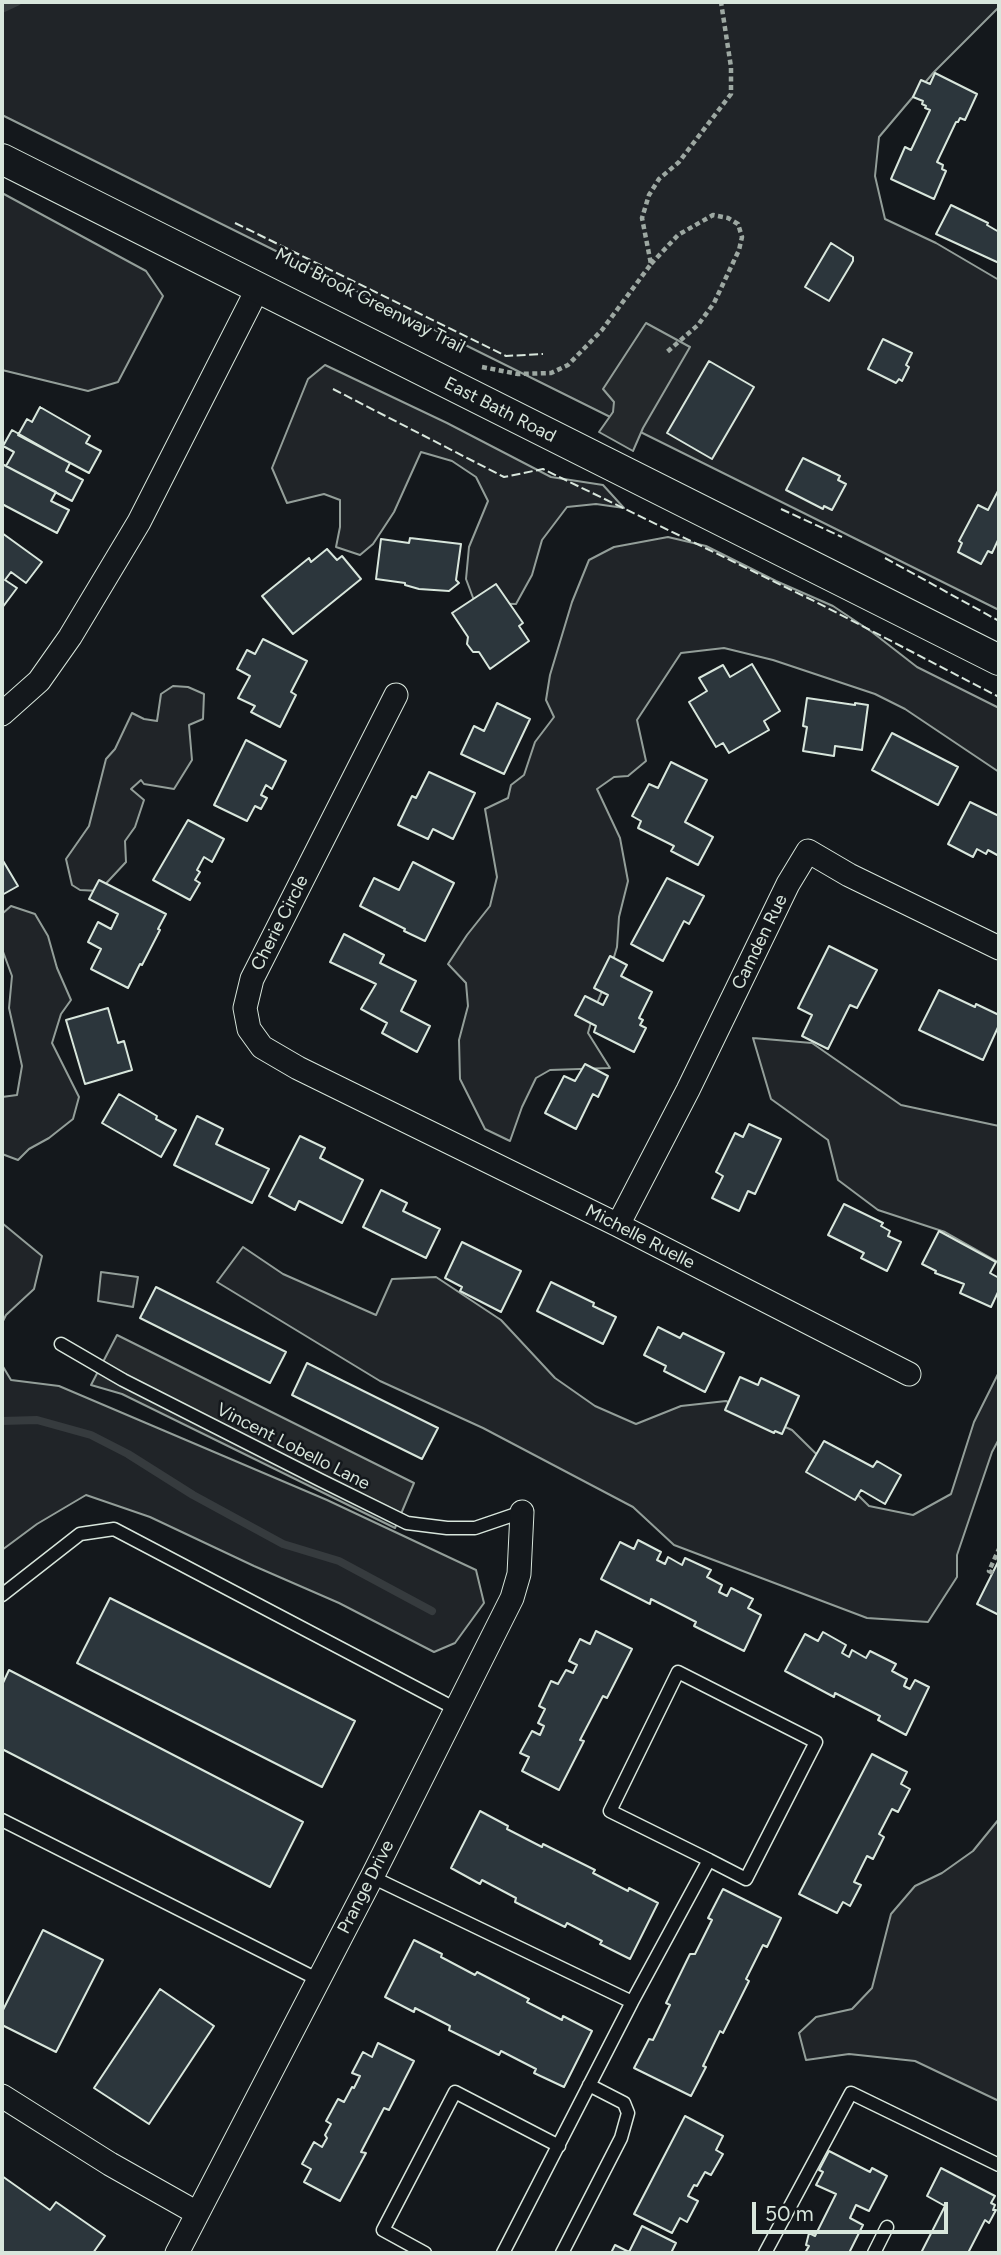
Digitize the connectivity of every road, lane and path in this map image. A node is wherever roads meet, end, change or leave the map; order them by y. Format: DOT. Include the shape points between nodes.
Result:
graph roads {
  1 [pos="721,2"];
  2 [pos="2,159"];
  3 [pos="651,264"];
  4 [pos="258,288"];
  5 [pos="667,352"];
  6 [pos="474,366"];
  7 [pos="999,660"];
  8 [pos="396,695"];
  9 [pos="2,714"];
  10 [pos="999,948"];
  11 [pos="369,1103"];
  12 [pos="618,1225"];
  13 [pos="61,1344"];
  14 [pos="909,1374"];
  15 [pos="523,1512"];
  16 [pos="999,1549"];
  17 [pos="993,1573"];
  18 [pos="2,1595"];
  19 [pos="456,1709"];
  20 [pos="2,1820"];
  21 [pos="709,1860"];
  22 [pos="372,1877"];
  23 [pos="317,1979"];
  24 [pos="632,2002"];
  25 [pos="589,2085"];
  26 [pos="2,2096"];
  27 [pos="559,2146"];
  28 [pos="999,2165"];
  29 [pos="197,2213"];
  30 [pos="887,2227"];
  31 [pos="177,2253"];
  32 [pos="425,2253"];
  33 [pos="503,2253"];
  34 [pos="562,2253"];
  35 [pos="765,2253"];
  36 [pos="874,2253"];
  1 -- 3 [label="path" via="731,94 649,195 642,219"];
  2 -- 4 [label="street, East Bath Road"];
  3 -- 5 [label="path, Mud Brook Greenway Trail" via="678,235 713,215 737,224 742,237 714,303 698,325"];
  3 -- 6 [label="path, Mud Brook Greenway Trail" via="602,330 568,365 551,373 518,374"];
  4 -- 7 [label="street, East Bath Road"];
  4 -- 9 [label="street" via="139,522 39,681"];
  8 -- 11 [label="street, Cherie Circle" via="252,979 245,1008 249,1029 262,1047"];
  10 -- 12 [label="street, Camden Rue" via="808,851"];
  11 -- 12 [label="street, Michelle Ruelle"];
  12 -- 14 [label="street, Michelle Ruelle"];
  13 -- 15 [label="lane, Vincent Lobello Lane" via="123,1380 407,1522 475,1528"];
  15 -- 19 [label="street, Prange Drive" via="519,1574 512,1598"];
  16 -- 17 [label="path" via="989,1571"];
  18 -- 19 [label="lane" via="80,1534 114,1529"];
  19 -- 22 [label="street, Prange Drive"];
  20 -- 23 [label="lane"];
  21 -- 21 [label="lane" via="746,1879 816,1742 678,1672 610,1811"];
  21 -- 24 [label="lane"];
  22 -- 23 [label="street, Prange Drive"];
  22 -- 24 [label="lane"];
  23 -- 29 [label="street, Prange Drive"];
  24 -- 25 [label="lane"];
  25 -- 27 [label="lane"];
  25 -- 34 [label="lane" via="624,2103 628,2113 621,2138"];
  26 -- 29 [label="street"];
  27 -- 32 [label="lane" via="455,2092 383,2231"];
  27 -- 33 [label="lane"];
  28 -- 35 [label="lane" via="851,2094"];
  29 -- 31 [label="street, Prange Drive"];
  30 -- 36 [label="lane"];
}
